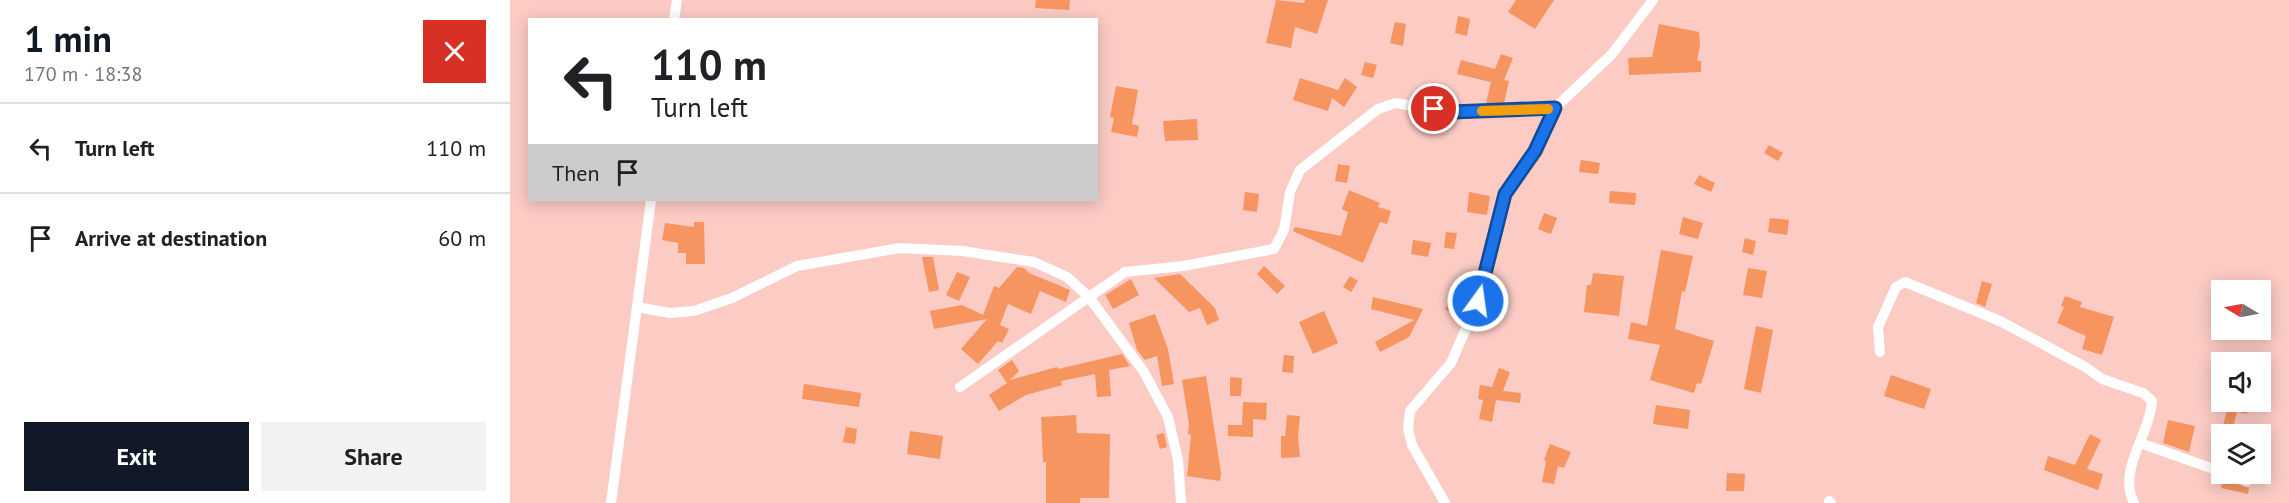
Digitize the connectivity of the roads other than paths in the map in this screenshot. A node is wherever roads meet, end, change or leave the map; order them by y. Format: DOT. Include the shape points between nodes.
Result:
graph roads {
  1 [pos="677,0"];
  2 [pos="1653,0"];
  3 [pos="674,18"];
  4 [pos="1555,108"];
  5 [pos="651,201"];
  6 [pos="1089,297"];
  7 [pos="637,307"];
  8 [pos="1880,352"];
  9 [pos="960,387"];
  10 [pos="2140,443"];
  11 [pos="2211,468"];
  12 [pos="611,503"];
  13 [pos="1181,503"];
  14 [pos="1446,503"];
  15 [pos="2134,503"];
  1 -- 3 [label="street"];
  2 -- 4 [label="street" via="1612,54"];
  4 -- 6 [label="street" via="1452,112 1396,103 1378,109 1300,170 1290,192 1284,230 1274,249 1125,272"];
  4 -- 14 [label="street" via="1535,151 1505,194 1478,301 1451,363 1410,411 1408,429 1412,445"];
  5 -- 7 [label="street"];
  6 -- 7 [label="street" via="1066,278 1034,262 962,251 900,248 797,266 732,298 694,311 670,313"];
  6 -- 9 [label="street"];
  6 -- 13 [label="street" via="1144,372 1168,417 1178,460"];
  7 -- 12 [label="street"];
  8 -- 10 [label="street" via="1878,327 1896,287 1905,282 2000,321 2102,379 2143,393 2152,401 2152,411"];
  10 -- 11 [label="street"];
  10 -- 15 [label="street" via="2129,483"];
}
